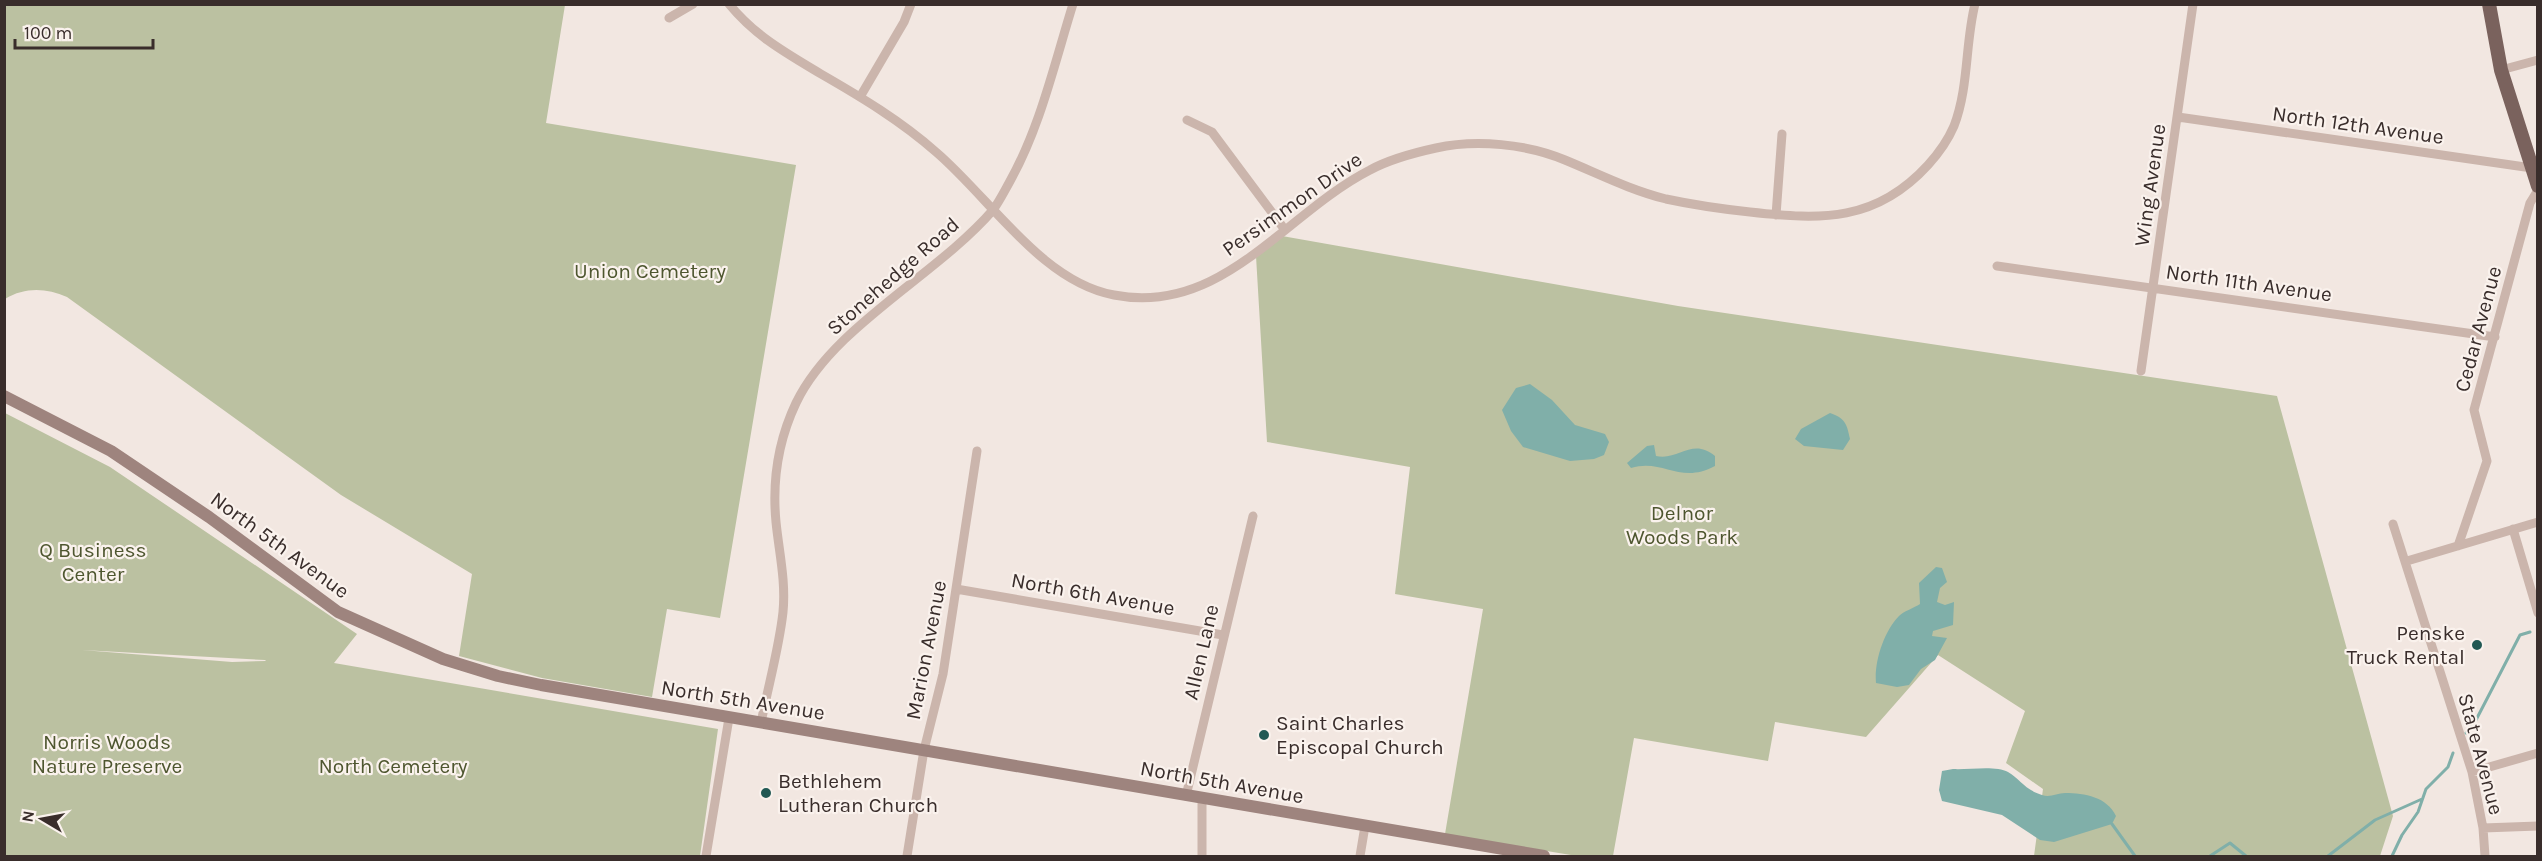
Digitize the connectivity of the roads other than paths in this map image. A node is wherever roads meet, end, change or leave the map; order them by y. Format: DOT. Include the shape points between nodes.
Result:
graph roads {
  1 [pos="693,4"];
  2 [pos="729,4"];
  3 [pos="911,4"];
  4 [pos="1073,4"];
  5 [pos="1975,4"];
  6 [pos="2193,4"];
  7 [pos="2489,4"];
  8 [pos="669,18"];
  9 [pos="2538,60"];
  10 [pos="2501,70"];
  11 [pos="860,97"];
  12 [pos="2178,117"];
  13 [pos="1187,120"];
  14 [pos="1782,134"];
  15 [pos="2532,168"];
  16 [pos="2538,186"];
  17 [pos="2538,190"];
  18 [pos="994,208"];
  19 [pos="1776,214"];
  20 [pos="1285,230"];
  21 [pos="1997,266"];
  22 [pos="2153,288"];
  23 [pos="2495,337"];
  24 [pos="2141,371"];
  25 [pos="4,396"];
  26 [pos="977,451"];
  27 [pos="1253,516"];
  28 [pos="2538,522"];
  29 [pos="2393,524"];
  30 [pos="2513,529"];
  31 [pos="2457,546"];
  32 [pos="2407,561"];
  33 [pos="957,589"];
  34 [pos="2538,612"];
  35 [pos="1224,635"];
  36 [pos="729,718"];
  37 [pos="761,723"];
  38 [pos="924,750"];
  39 [pos="2538,753"];
  40 [pos="2472,772"];
  41 [pos="1186,796"];
  42 [pos="1202,799"];
  43 [pos="1365,826"];
  44 [pos="2538,826"];
  45 [pos="2483,828"];
  46 [pos="706,856"];
  47 [pos="908,856"];
  48 [pos="1202,856"];
  49 [pos="1360,856"];
  50 [pos="1544,856"];
  51 [pos="2485,856"];
  1 -- 8 [label="street"];
  2 -- 11 [label="street, Persimmon Drive" via="768,42"];
  3 -- 11 [label="street"];
  4 -- 18 [label="street, Stonehedge Road" via="1031,141"];
  5 -- 19 [label="street, Persimmon Drive" via="1963,94 1953,128 1938,154 1918,176 1868,208 1839,216"];
  6 -- 12 [label="street, Wing Avenue"];
  7 -- 10 [label="main road"];
  9 -- 10 [label="street"];
  10 -- 15 [label="main road"];
  11 -- 18 [label="street, Persimmon Drive" via="935,150"];
  12 -- 15 [label="street, North 12th Avenue"];
  12 -- 22 [label="street, Wing Avenue"];
  13 -- 20 [label="street" via="1212,132"];
  14 -- 19 [label="street"];
  15 -- 16 [label="main road"];
  17 -- 23 [label="street, Cedar Avenue" via="2530,203"];
  18 -- 20 [label="street, Persimmon Drive" via="1051,267 1110,295 1137,298 1161,298 1209,283"];
  18 -- 37 [label="street, Stonehedge Road" via="939,263 851,333 811,378 797,401 777,460 775,501 783,612"];
  19 -- 20 [label="street, Persimmon Drive" via="1667,199 1619,185 1561,158 1477,143 1440,147 1383,164 1335,192"];
  21 -- 22 [label="street, North 11th Avenue"];
  22 -- 23 [label="street, North 11th Avenue"];
  22 -- 24 [label="street, Wing Avenue"];
  23 -- 31 [label="street, Cedar Avenue" via="2474,410 2487,461"];
  25 -- 36 [label="main road, North 5th Avenue" via="111,451 338,612 418,650 528,683"];
  26 -- 33 [label="street, Marion Avenue"];
  27 -- 35 [label="street, Allen Lane"];
  28 -- 30 [label="street"];
  29 -- 32 [label="street, State Avenue"];
  30 -- 31 [label="street"];
  30 -- 34 [label="street"];
  31 -- 32 [label="street"];
  32 -- 40 [label="street, State Avenue"];
  33 -- 35 [label="street, North 6th Avenue"];
  33 -- 38 [label="street, Marion Avenue"];
  35 -- 41 [label="street, Allen Lane"];
  36 -- 37 [label="main road, North 5th Avenue"];
  36 -- 46 [label="street"];
  37 -- 38 [label="main road, North 5th Avenue"];
  38 -- 41 [label="main road, North 5th Avenue"];
  38 -- 47 [label="street, Marion Avenue"];
  39 -- 40 [label="street"];
  40 -- 45 [label="street, State Avenue"];
  41 -- 42 [label="main road, North 5th Avenue"];
  42 -- 43 [label="main road, North 5th Avenue"];
  42 -- 48 [label="street"];
  43 -- 49 [label="street"];
  43 -- 50 [label="main road, North 5th Avenue"];
  44 -- 45 [label="street"];
  45 -- 51 [label="street, State Avenue"];
}
